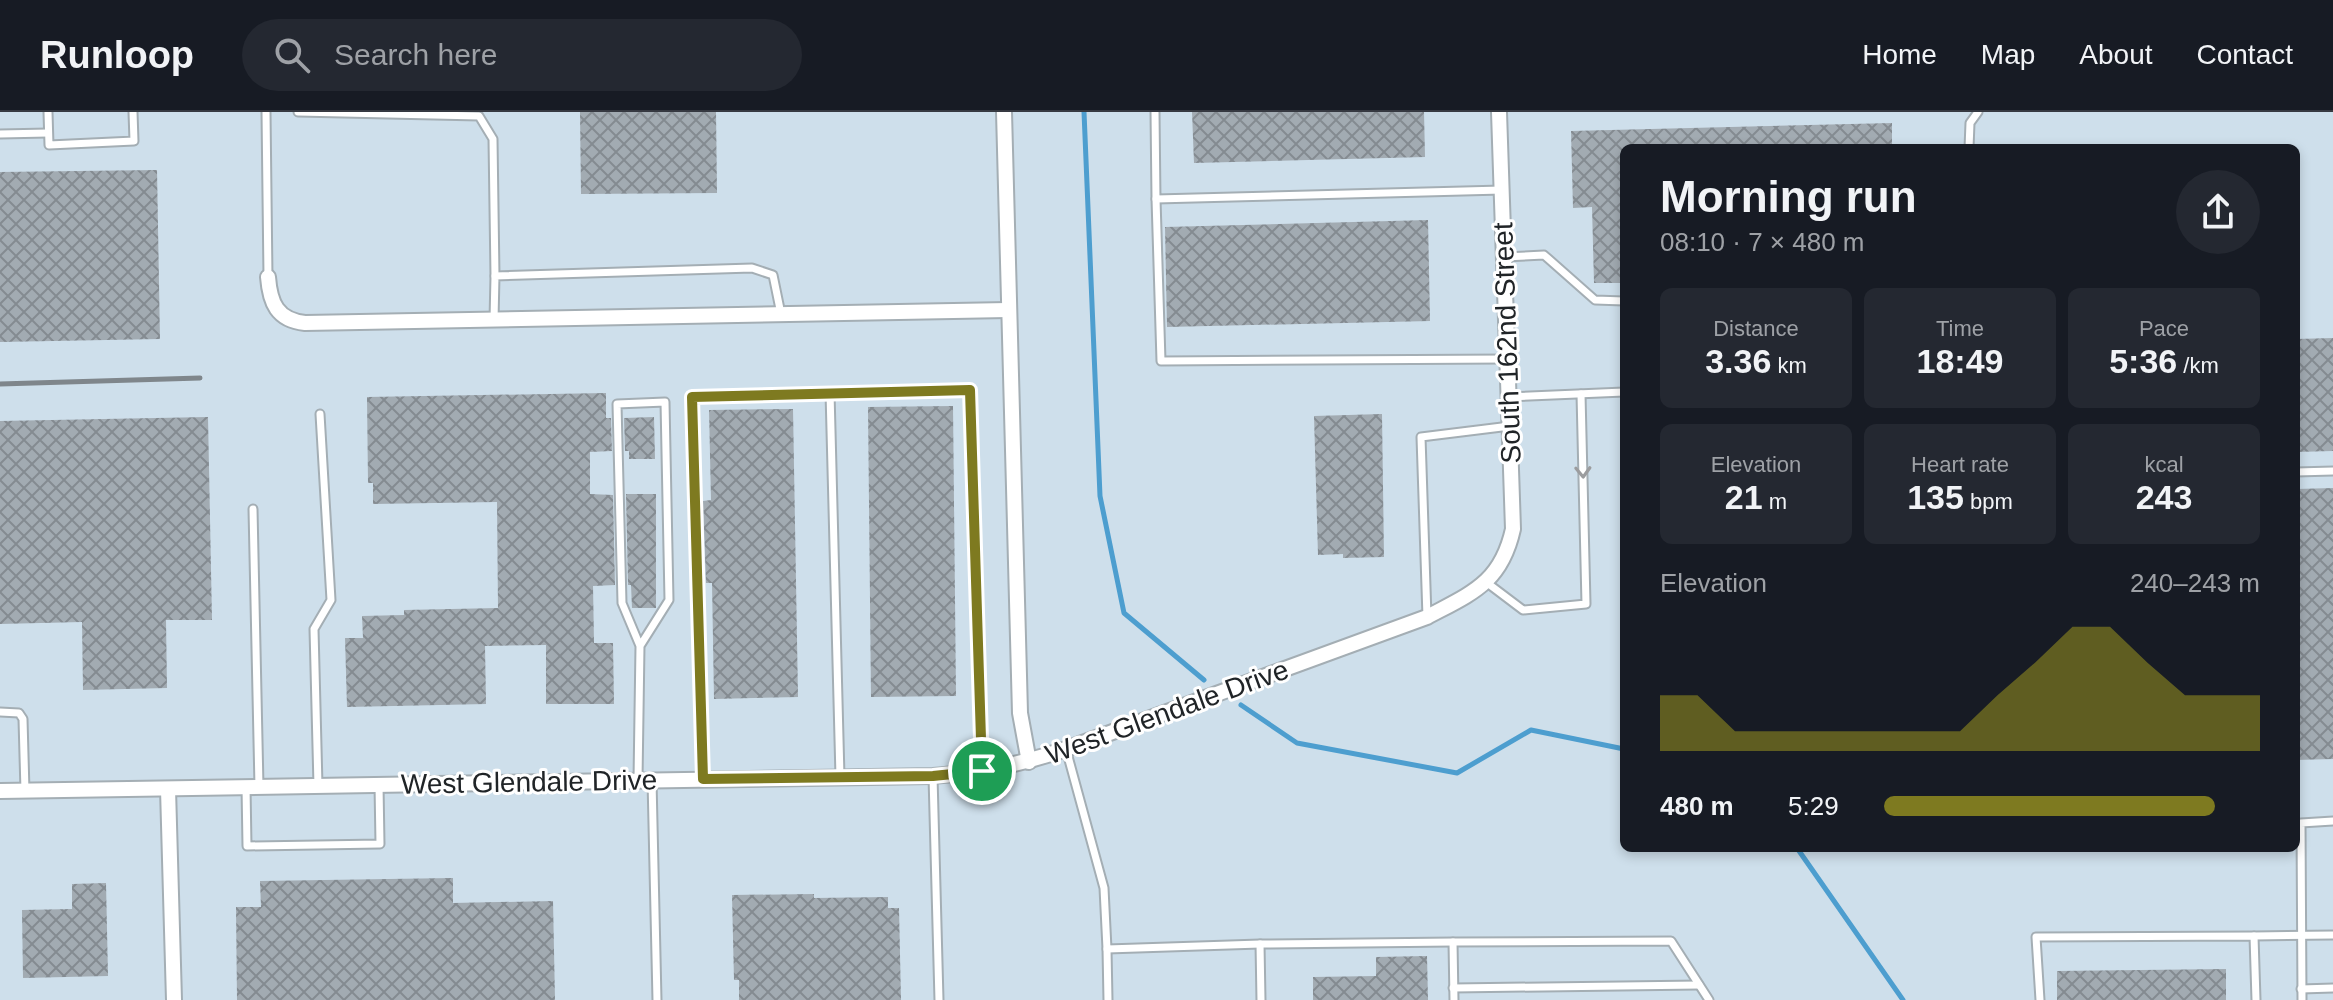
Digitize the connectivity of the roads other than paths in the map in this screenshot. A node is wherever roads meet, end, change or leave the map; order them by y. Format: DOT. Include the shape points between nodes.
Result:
graph roads {
  1 [pos="48,112"];
  2 [pos="133,112"];
  3 [pos="266,112"];
  4 [pos="298,112"];
  5 [pos="1004,112"];
  6 [pos="1155,112"];
  7 [pos="1499,112"];
  8 [pos="1969,112"];
  9 [pos="1978,112"];
  10 [pos="1970,123"];
  11 [pos="48,133"];
  12 [pos="0,134"];
  13 [pos="1969,144"];
  14 [pos="1502,190"];
  15 [pos="1156,199"];
  16 [pos="1504,257"];
  17 [pos="495,276"];
  18 [pos="268,277"];
  19 [pos="1620,301"];
  20 [pos="1008,310"];
  21 [pos="781,314"];
  22 [pos="494,320"];
  23 [pos="1508,359"];
  24 [pos="830,392"];
  25 [pos="1620,392"];
  26 [pos="1581,394"];
  27 [pos="1509,397"];
  28 [pos="320,414"];
  29 [pos="1510,426"];
  30 [pos="2333,471"];
  31 [pos="2300,472"];
  32 [pos="253,509"];
  33 [pos="1497,571"];
  34 [pos="1486,582"];
  35 [pos="1427,617"];
  36 [pos="640,646"];
  37 [pos="0,712"];
  38 [pos="1066,749"];
  39 [pos="1029,762"];
  40 [pos="982,771"];
  41 [pos="933,776"];
  42 [pos="840,777"];
  43 [pos="703,779"];
  44 [pos="645,780"];
  45 [pos="379,785"];
  46 [pos="318,786"];
  47 [pos="252,787"];
  48 [pos="168,789"];
  49 [pos="0,791"];
  50 [pos="25,791"];
  51 [pos="2333,821"];
  52 [pos="2333,935"];
  53 [pos="2254,936"];
  54 [pos="2301,936"];
  55 [pos="1453,942"];
  56 [pos="1260,944"];
  57 [pos="1107,949"];
  58 [pos="1699,985"];
  59 [pos="1453,988"];
  60 [pos="2333,988"];
  61 [pos="2301,989"];
  62 [pos="174,1000"];
  63 [pos="657,1000"];
  64 [pos="939,1000"];
  65 [pos="1108,1000"];
  66 [pos="1261,1000"];
  67 [pos="1454,1000"];
  68 [pos="1709,1000"];
  69 [pos="2040,1000"];
  70 [pos="2256,1000"];
  71 [pos="2302,1000"];
  1 -- 11 [label="lane"];
  2 -- 11 [label="lane" via="134,141 49,145"];
  3 -- 18 [label="lane"];
  4 -- 17 [label="lane" via="479,116 493,139"];
  5 -- 20 [label="street"];
  6 -- 15 [label="lane"];
  7 -- 14 [label="street, South 162nd Street"];
  8 -- 10 [label="lane"];
  9 -- 10 [label="lane"];
  10 -- 13 [label="lane"];
  11 -- 12 [label="lane"];
  14 -- 15 [label="lane"];
  14 -- 16 [label="street, South 162nd Street"];
  15 -- 23 [label="lane" via="1161,361"];
  16 -- 19 [label="lane" via="1544,255 1595,300"];
  16 -- 23 [label="street, South 162nd Street"];
  17 -- 21 [label="lane" via="752,268 773,275"];
  17 -- 22 [label="lane"];
  18 -- 22 [label="street" via="271,302 293,322"];
  20 -- 21 [label="street"];
  20 -- 39 [label="street" via="1020,713"];
  21 -- 22 [label="street"];
  23 -- 27 [label="street, South 162nd Street"];
  24 -- 40 [label="lane" via="970,390"];
  24 -- 42 [label="lane"];
  24 -- 43 [label="lane" via="692,397"];
  25 -- 26 [label="lane"];
  26 -- 27 [label="lane"];
  26 -- 34 [label="lane, one-way" via="1586,604 1523,610"];
  27 -- 29 [label="street, South 162nd Street"];
  28 -- 46 [label="lane" via="331,600 314,629"];
  29 -- 33 [label="street, South 162nd Street" via="1513,529"];
  29 -- 35 [label="lane" via="1421,437"];
  30 -- 31 [label="lane"];
  32 -- 47 [label="lane"];
  33 -- 34 [label="street, West Glendale Drive"];
  34 -- 35 [label="street, West Glendale Drive"];
  35 -- 38 [label="street, West Glendale Drive"];
  36 -- 36 [label="lane" via="622,603 617,404 665,402 669,600"];
  36 -- 44 [label="lane"];
  37 -- 50 [label="lane" via="19,713 23,719"];
  38 -- 39 [label="street, West Glendale Drive"];
  38 -- 57 [label="lane" via="1104,888"];
  39 -- 40 [label="street, West Glendale Drive"];
  40 -- 41 [label="street, West Glendale Drive"];
  41 -- 42 [label="street, West Glendale Drive"];
  41 -- 64 [label="lane"];
  42 -- 43 [label="street, West Glendale Drive"];
  43 -- 44 [label="street, West Glendale Drive"];
  44 -- 45 [label="street, West Glendale Drive"];
  44 -- 63 [label="lane"];
  45 -- 46 [label="street, West Glendale Drive"];
  45 -- 47 [label="lane" via="380,844 292,846 247,846"];
  46 -- 47 [label="street, West Glendale Drive"];
  47 -- 48 [label="street, West Glendale Drive"];
  48 -- 50 [label="street, West Glendale Drive"];
  48 -- 62 [label="street"];
  49 -- 50 [label="street, West Glendale Drive"];
  51 -- 54 [label="lane" via="2301,823"];
  52 -- 54 [label="lane"];
  53 -- 54 [label="lane"];
  53 -- 69 [label="lane" via="2036,937"];
  53 -- 70 [label="lane"];
  54 -- 61 [label="lane"];
  55 -- 56 [label="lane"];
  55 -- 58 [label="lane" via="1671,941"];
  55 -- 59 [label="lane"];
  56 -- 57 [label="lane"];
  56 -- 66 [label="lane"];
  57 -- 65 [label="lane"];
  58 -- 59 [label="lane"];
  58 -- 68 [label="lane"];
  59 -- 67 [label="lane"];
  60 -- 61 [label="lane"];
  61 -- 71 [label="lane"];
}
